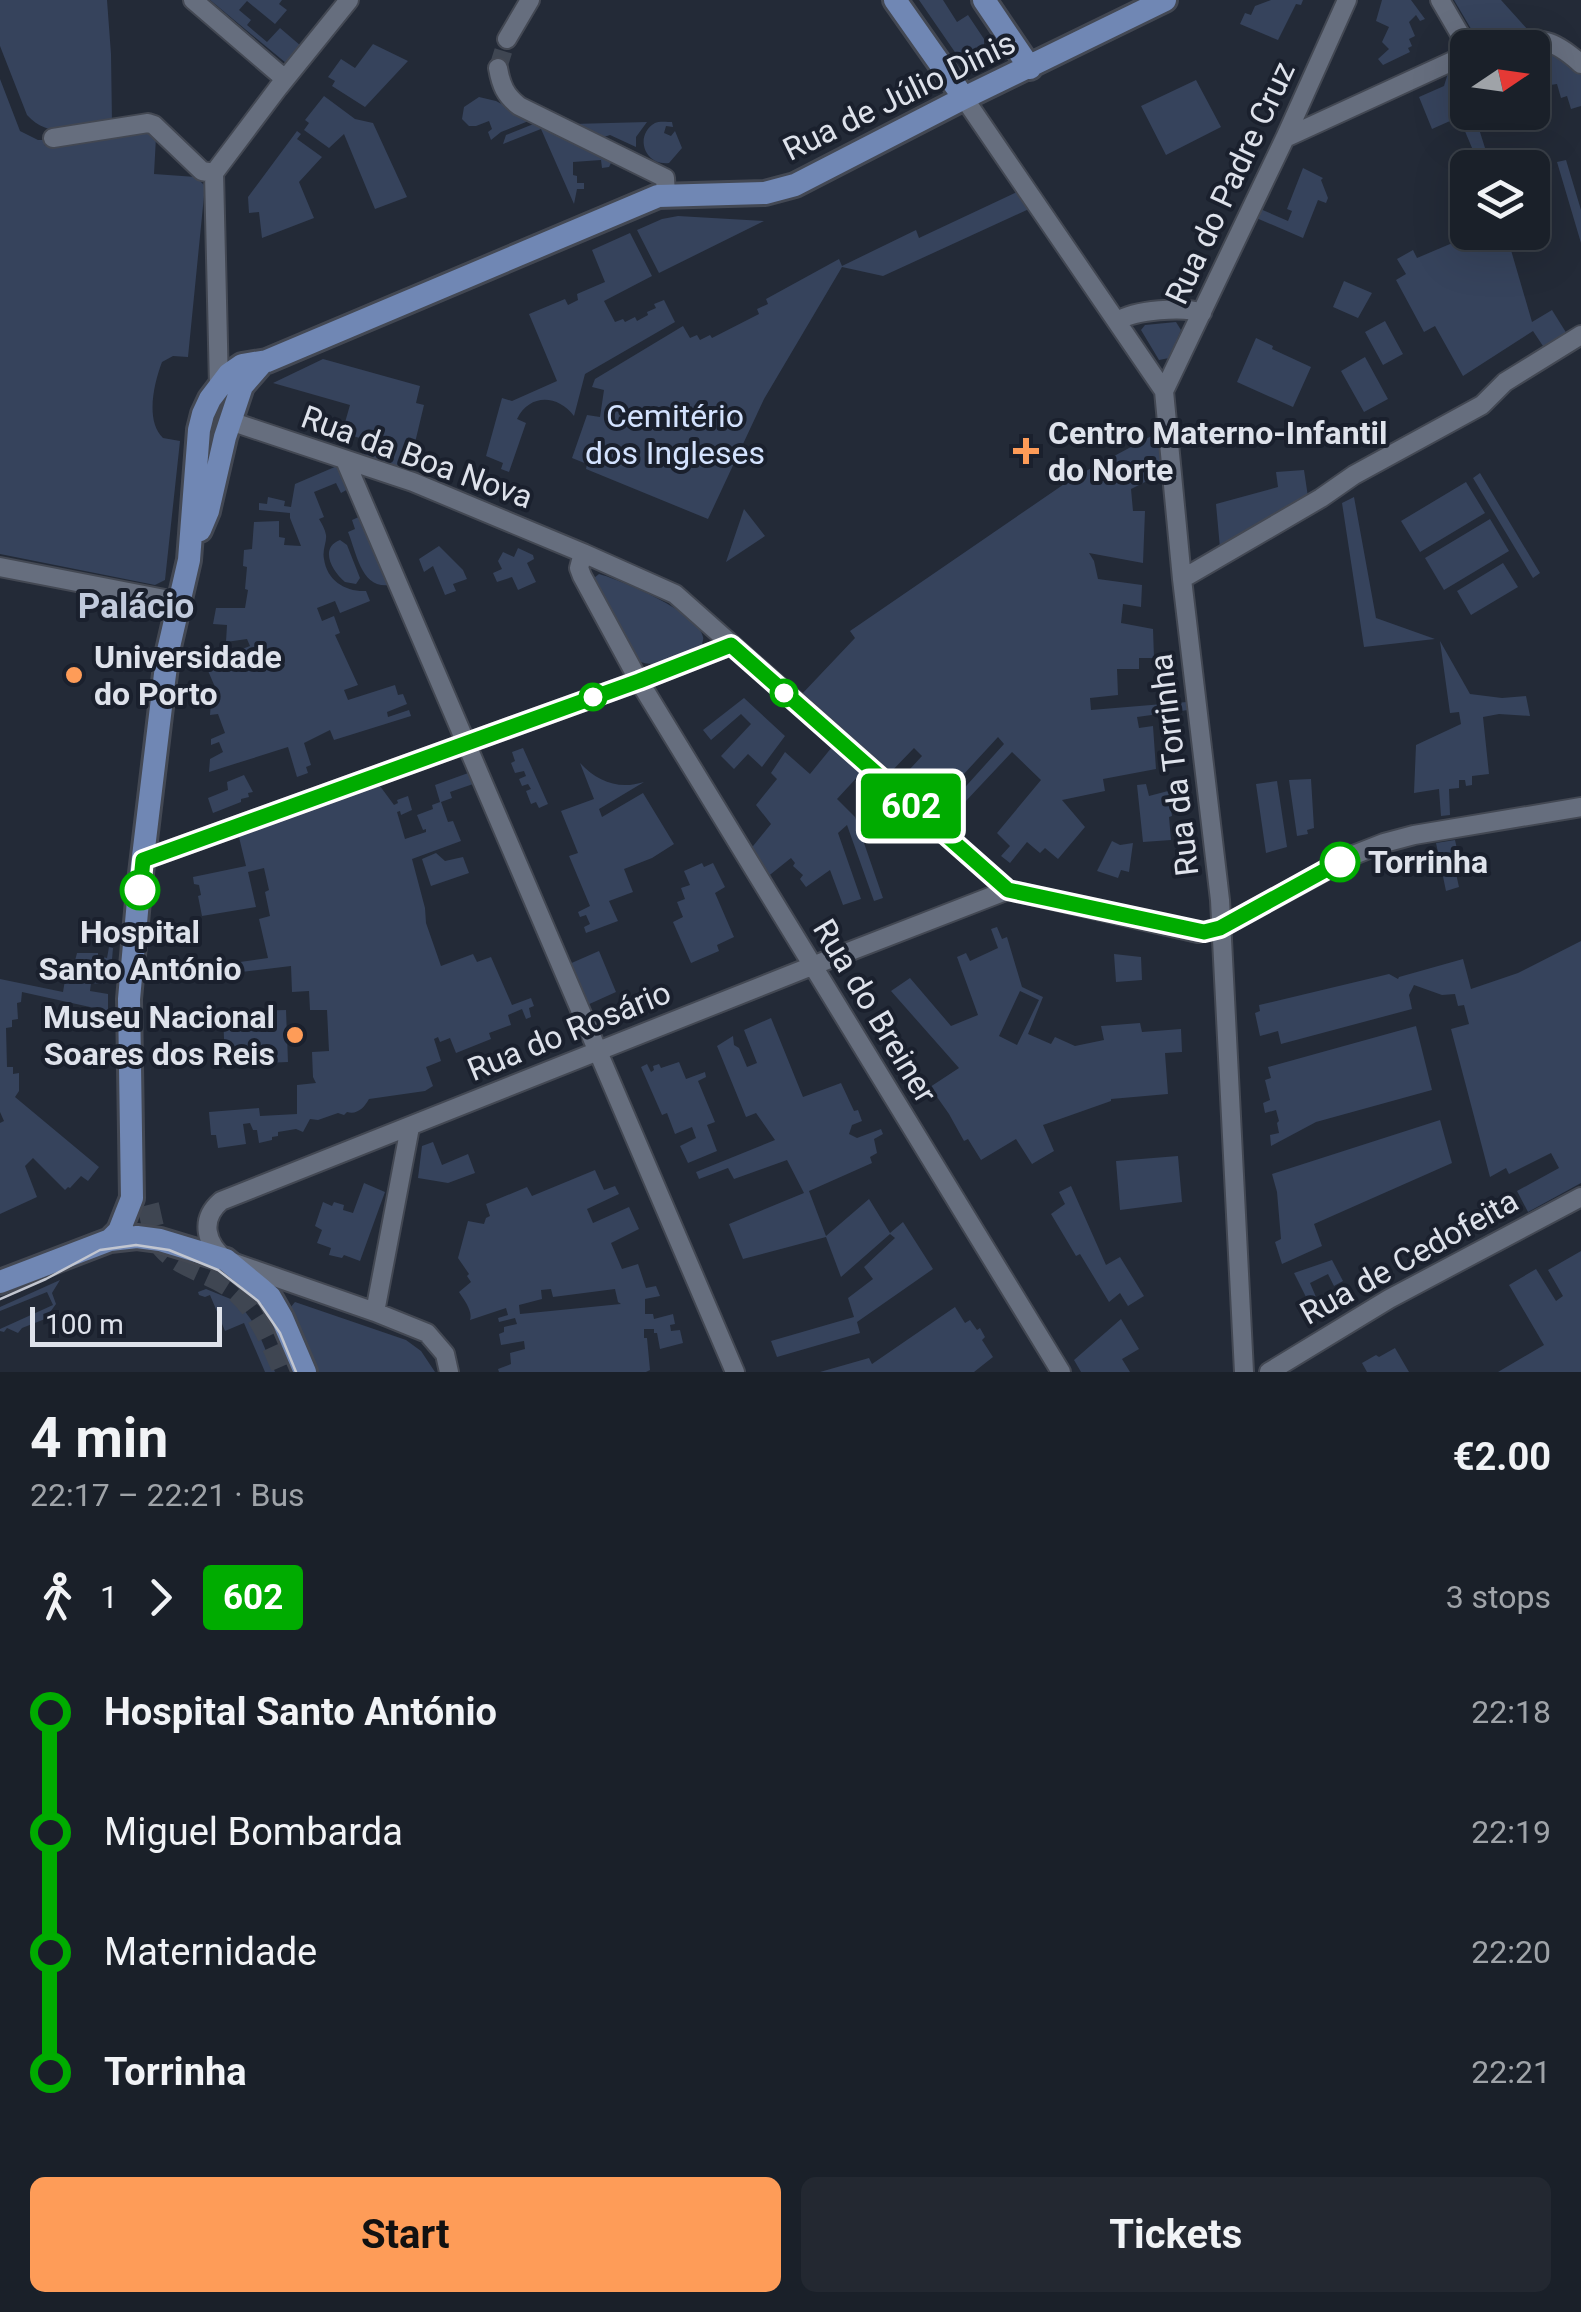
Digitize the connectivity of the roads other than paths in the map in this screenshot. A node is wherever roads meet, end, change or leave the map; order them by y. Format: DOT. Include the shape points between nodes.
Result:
graph roads {
  1 [pos="194,0"];
  2 [pos="349,0"];
  3 [pos="530,0"];
  4 [pos="895,0"];
  5 [pos="984,0"];
  6 [pos="1166,0"];
  7 [pos="1348,0"];
  8 [pos="1440,0"];
  9 [pos="1456,30"];
  10 [pos="507,39"];
  11 [pos="1550,42"];
  12 [pos="1450,60"];
  13 [pos="1581,64"];
  14 [pos="498,68"];
  15 [pos="1030,68"];
  16 [pos="284,80"];
  17 [pos="964,98"];
  18 [pos="53,138"];
  19 [pos="1285,138"];
  20 [pos="214,173"];
  21 [pos="665,186"];
  22 [pos="1202,313"];
  23 [pos="1118,321"];
  24 [pos="216,324"];
  25 [pos="1581,335"];
  26 [pos="262,362"];
  27 [pos="219,386"];
  28 [pos="1164,391"];
  29 [pos="227,429"];
  30 [pos="345,460"];
  31 [pos="583,553"];
  32 [pos="189,560"];
  33 [pos="0,567"];
  34 [pos="1182,579"];
  35 [pos="180,602"];
  36 [pos="731,645"];
  37 [pos="639,681"];
  38 [pos="466,742"];
  39 [pos="1581,807"];
  40 [pos="143,860"];
  41 [pos="1008,890"];
  42 [pos="1220,928"];
  43 [pos="812,966"];
  44 [pos="598,1052"];
  45 [pos="410,1127"];
  46 [pos="1581,1197"];
  47 [pos="140,1202"];
  48 [pos="110,1240"];
  49 [pos="160,1240"];
  50 [pos="226,1260"];
  51 [pos="0,1282"];
  52 [pos="375,1312"];
  53 [pos="1295,1364"];
  54 [pos="305,1372"];
  55 [pos="448,1372"];
  56 [pos="735,1372"];
  57 [pos="1061,1372"];
  58 [pos="1244,1372"];
  59 [pos="1268,1372"];
  1 -- 16 [label="street"];
  2 -- 16 [label="street"];
  3 -- 10 [label="street"];
  4 -- 17 [label="main road"];
  5 -- 15 [label="main road"];
  6 -- 15 [label="main road, Rua de Júlio Dinis"];
  7 -- 19 [label="street, Rua do Padre Cruz"];
  8 -- 9 [label="street"];
  11 -- 13 [label="street"];
  12 -- 19 [label="street"];
  14 -- 21 [label="street" via="508,98 519,106"];
  15 -- 17 [label="main road, Rua de Júlio Dinis"];
  16 -- 20 [label="street"];
  17 -- 21 [label="main road, Rua de Júlio Dinis" via="782,190"];
  17 -- 23 [label="street"];
  18 -- 20 [label="street" via="148,123 202,171"];
  19 -- 22 [label="street, Rua do Padre Cruz"];
  20 -- 24 [label="street"];
  21 -- 26 [label="main road, Rua de Júlio Dinis"];
  22 -- 23 [label="street" via="1127,315"];
  22 -- 28 [label="street, Rua do Padre Cruz"];
  23 -- 28 [label="street"];
  24 -- 26 [label="street" via="236,354"];
  24 -- 27 [label="street"];
  25 -- 34 [label="street" via="1505,382 1482,405"];
  26 -- 27 [label="main road, Rua de Júlio Dinis" via="242,364"];
  26 -- 29 [label="main road" via="242,386"];
  27 -- 29 [label="main road"];
  27 -- 32 [label="main road" via="199,430"];
  28 -- 34 [label="street, Rua da Torrinha"];
  29 -- 30 [label="street, Rua da Boa Nova"];
  29 -- 32 [label="main road"];
  30 -- 31 [label="street, Rua da Boa Nova"];
  30 -- 38 [label="street"];
  31 -- 36 [label="street, Rua da Boa Nova" via="675,594"];
  31 -- 37 [label="street, Rua do Breiner" via="582,576"];
  32 -- 35 [label="main road"];
  33 -- 35 [label="street"];
  34 -- 42 [label="street, Rua da Torrinha"];
  35 -- 40 [label="main road" via="168,650"];
  36 -- 37 [label="street"];
  36 -- 41 [label="street, Rua da Boa Nova"];
  37 -- 38 [label="street"];
  37 -- 43 [label="street, Rua do Breiner"];
  38 -- 40 [label="street"];
  38 -- 44 [label="street"];
  39 -- 42 [label="street" via="1384,843"];
  40 -- 47 [label="main road" via="129,998"];
  41 -- 42 [label="street" via="1198,932"];
  41 -- 43 [label="street, Rua do Rosário"];
  42 -- 58 [label="street, Rua da Torrinha"];
  43 -- 44 [label="street, Rua do Rosário"];
  43 -- 57 [label="street, Rua do Breiner"];
  44 -- 45 [label="street, Rua do Rosário"];
  44 -- 56 [label="street"];
  45 -- 50 [label="street, Rua do Rosário" via="221,1200 206,1226 210,1244"];
  45 -- 52 [label="street"];
  46 -- 53 [label="street, Rua de Cedofeita" via="1389,1299"];
  47 -- 48 [label="main road"];
  47 -- 49 [label="main road"];
  48 -- 49 [label="main road"];
  48 -- 51 [label="main road"];
  49 -- 50 [label="main road"];
  50 -- 52 [label="street"];
  50 -- 54 [label="main road" via="270,1297"];
  52 -- 55 [label="street" via="426,1333 445,1354"];
  53 -- 59 [label="street, Rua de Cedofeita"];
}
